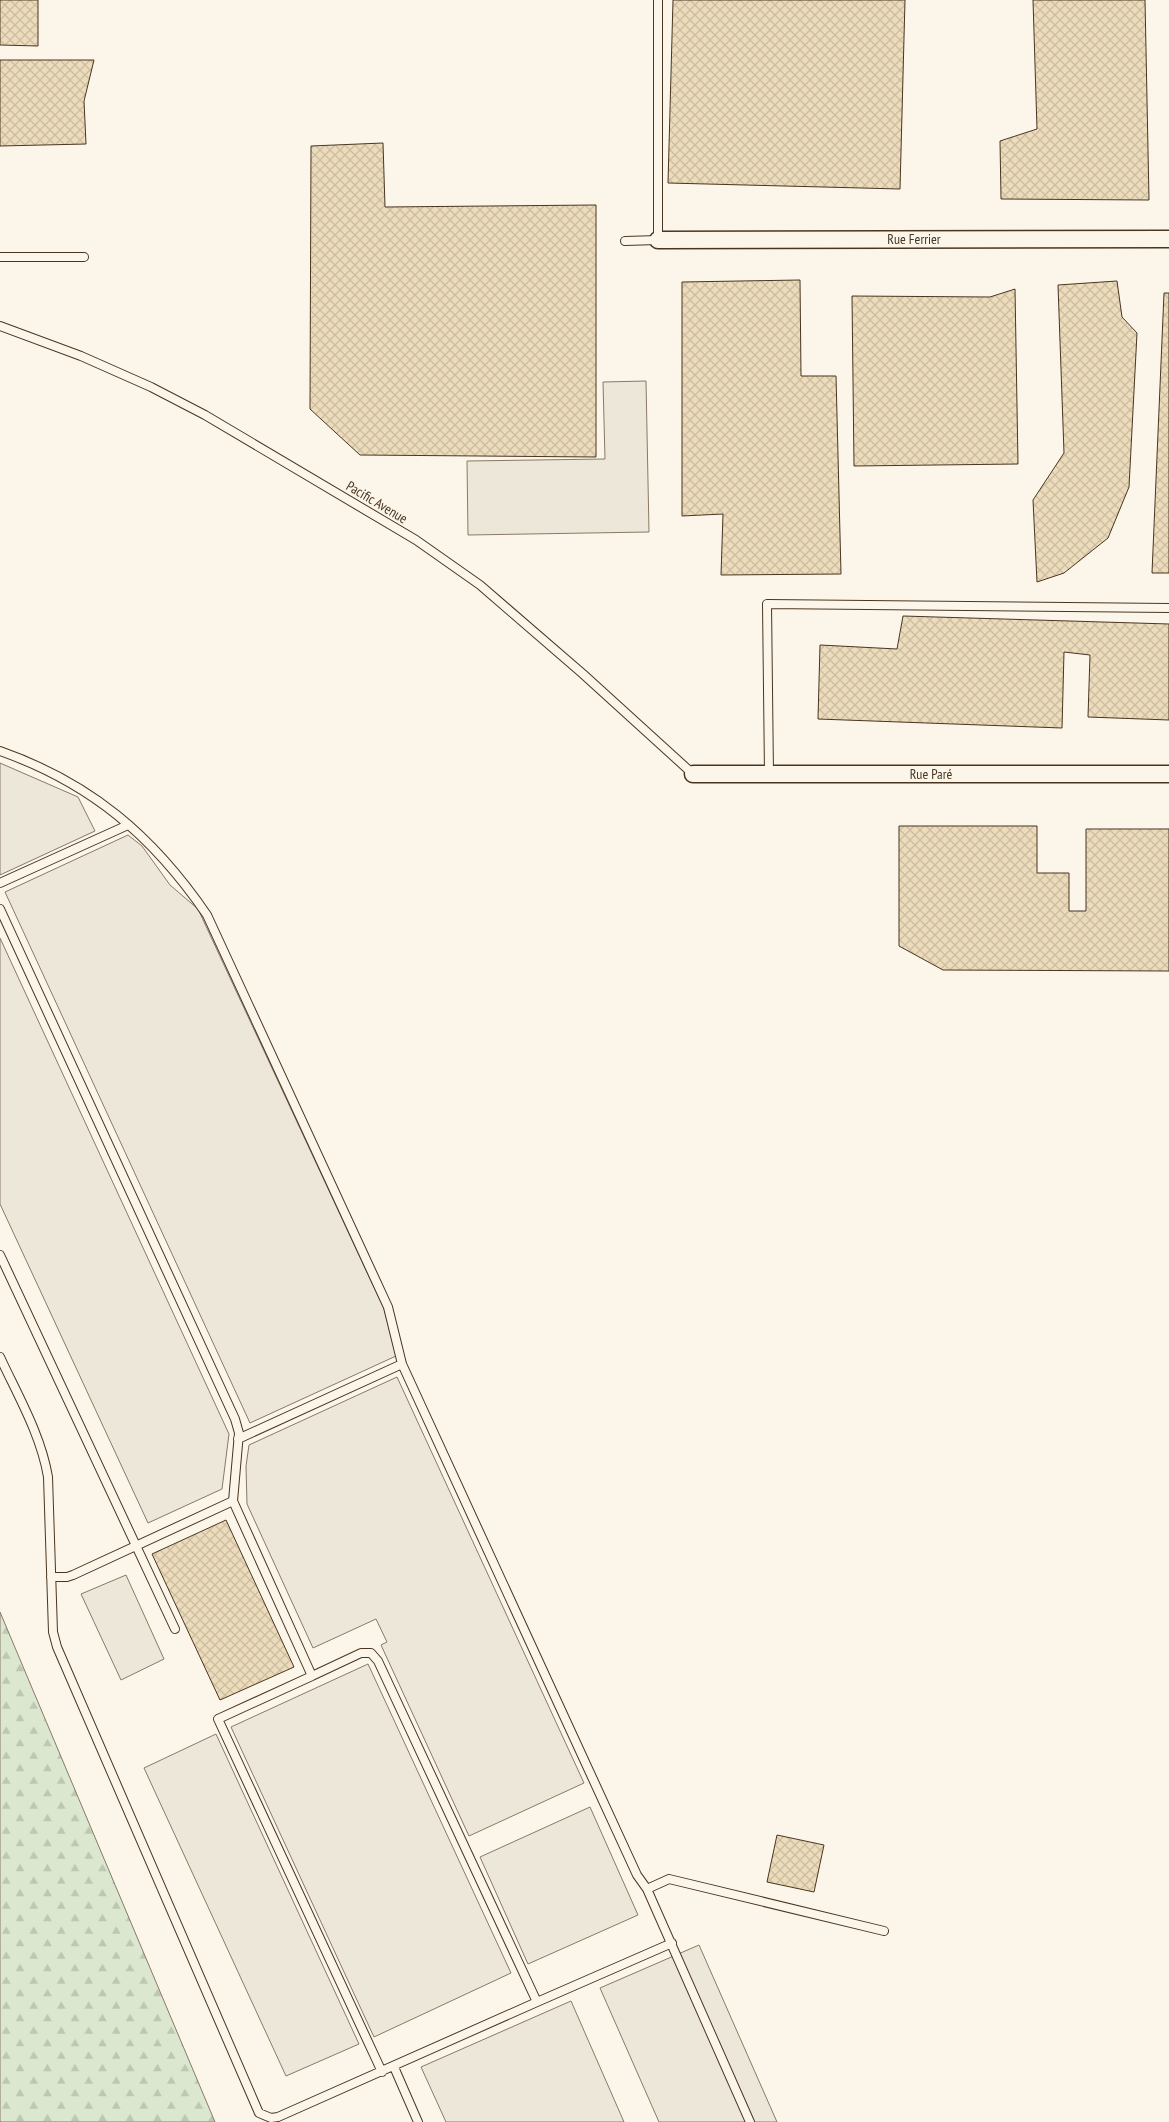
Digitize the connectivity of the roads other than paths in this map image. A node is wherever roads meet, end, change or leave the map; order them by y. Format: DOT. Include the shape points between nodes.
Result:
graph roads {
  1 [pos="658,0"];
  2 [pos="1169,239"];
  3 [pos="658,240"];
  4 [pos="625,241"];
  5 [pos="0,257"];
  6 [pos="84,257"];
  7 [pos="0,326"];
  8 [pos="1169,608"];
  9 [pos="0,751"];
  10 [pos="693,774"];
  11 [pos="769,774"];
  12 [pos="1169,774"];
  13 [pos="128,825"];
  14 [pos="0,883"];
  15 [pos="0,909"];
  16 [pos="0,1255"];
  17 [pos="0,1357"];
  18 [pos="402,1364"];
  19 [pos="238,1439"];
  20 [pos="233,1501"];
  21 [pos="136,1545"];
  22 [pos="51,1577"];
  23 [pos="175,1629"];
  24 [pos="312,1676"];
  25 [pos="647,1889"];
  26 [pos="884,1931"];
  27 [pos="672,1943"];
  28 [pos="537,2002"];
  29 [pos="394,2067"];
  30 [pos="382,2072"];
  31 [pos="418,2122"];
  32 [pos="750,2122"];
  1 -- 3 [label="lane"];
  2 -- 3 [label="street, Rue Ferrier"];
  3 -- 4 [label="lane"];
  5 -- 6 [label="lane"];
  7 -- 10 [label="lane, Pacific Avenue" via="151,387 260,447 416,540 480,585"];
  8 -- 11 [label="lane" via="767,604"];
  9 -- 13 [label="lane" via="78,786"];
  10 -- 11 [label="street, Rue Paré"];
  11 -- 12 [label="street, Rue Paré"];
  13 -- 14 [label="lane"];
  13 -- 18 [label="lane" via="148,841 181,877 207,915 388,1307"];
  15 -- 19 [label="lane" via="238,1427"];
  16 -- 21 [label="lane"];
  17 -- 22 [label="lane" via="45,1460"];
  18 -- 19 [label="lane"];
  18 -- 25 [label="lane" via="637,1875"];
  19 -- 20 [label="lane"];
  20 -- 21 [label="lane"];
  20 -- 24 [label="lane"];
  21 -- 22 [label="lane" via="73,1575"];
  21 -- 23 [label="lane"];
  22 -- 30 [label="lane" via="53,1632 63,1662 259,2113 278,2117"];
  24 -- 28 [label="lane" via="361,1653 371,1654 378,1661"];
  24 -- 30 [label="lane" via="218,1719"];
  25 -- 26 [label="lane" via="670,1879"];
  25 -- 27 [label="lane"];
  27 -- 28 [label="lane"];
  27 -- 32 [label="lane"];
  28 -- 29 [label="lane"];
  29 -- 30 [label="lane"];
  29 -- 31 [label="lane"];
}
